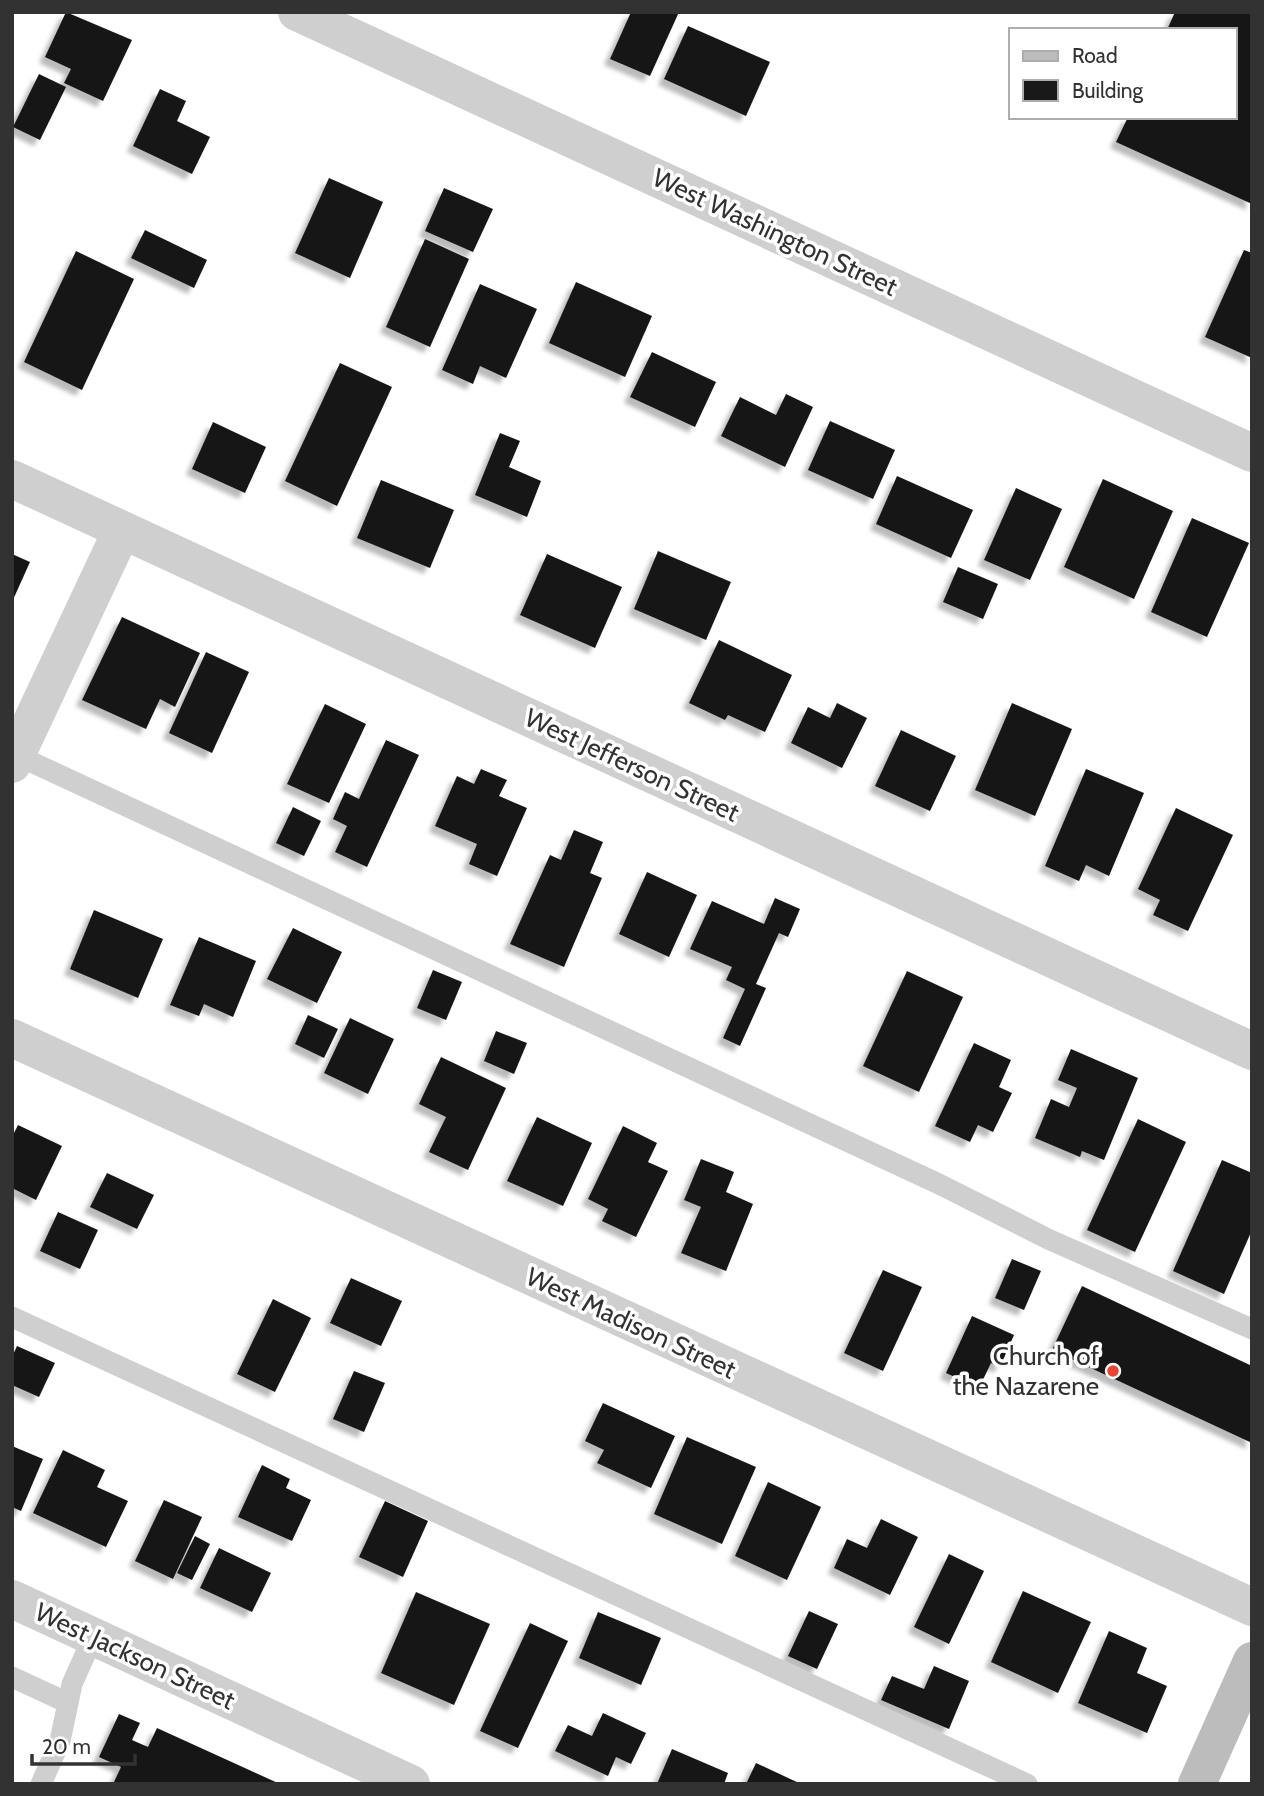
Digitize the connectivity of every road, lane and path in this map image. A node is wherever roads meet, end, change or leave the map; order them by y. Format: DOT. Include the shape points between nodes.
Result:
graph roads {
  1 [pos="298,12"];
  2 [pos="1252,453"];
  3 [pos="12,479"];
  4 [pos="122,530"];
  5 [pos="14,757"];
  6 [pos="12,1038"];
  7 [pos="1252,1051"];
  8 [pos="12,1317"];
  9 [pos="1252,1329"];
  10 [pos="12,1599"];
  11 [pos="1252,1606"];
  12 [pos="93,1637"];
  13 [pos="1252,1661"];
  14 [pos="12,1677"];
  15 [pos="68,1703"];
  16 [pos="41,1784"];
  17 [pos="411,1784"];
  18 [pos="1027,1784"];
  19 [pos="1198,1784"];
  1 -- 2 [label="street, West Washington Street"];
  3 -- 4 [label="street, West Jefferson Street"];
  4 -- 5 [label="street"];
  4 -- 7 [label="street, West Jefferson Street"];
  5 -- 9 [label="lane" via="939,1184 1048,1239"];
  6 -- 11 [label="street, West Madison Street"];
  8 -- 18 [label="lane"];
  10 -- 12 [label="street, West Jackson Street"];
  12 -- 15 [label="lane"];
  12 -- 17 [label="street, West Jackson Street"];
  13 -- 19 [label="street"];
  14 -- 15 [label="lane"];
  15 -- 16 [label="lane" via="61,1741"];
}
